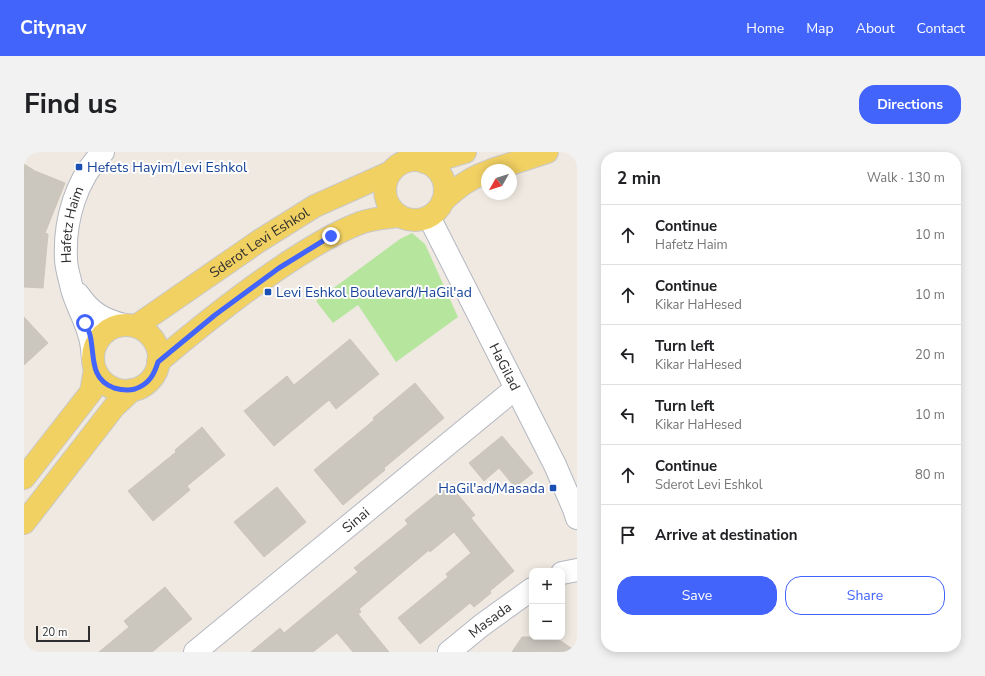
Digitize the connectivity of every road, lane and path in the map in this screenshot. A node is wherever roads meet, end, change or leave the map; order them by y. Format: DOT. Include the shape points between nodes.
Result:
graph roads {
  1 [pos="103,152"];
  2 [pos="465,152"];
  3 [pos="547,152"];
  4 [pos="424,162"];
  5 [pos="510,164"];
  6 [pos="391,172"];
  7 [pos="481,174"];
  8 [pos="443,201"];
  9 [pos="399,216"];
  10 [pos="429,217"];
  11 [pos="70,281"];
  12 [pos="130,325"];
  13 [pos="158,362"];
  14 [pos="94,364"];
  15 [pos="516,388"];
  16 [pos="132,390"];
  17 [pos="24,478"];
  18 [pos="577,518"];
  19 [pos="24,523"];
  20 [pos="577,570"];
  21 [pos="565,572"];
  22 [pos="529,591"];
  23 [pos="195,652"];
  24 [pos="449,652"];
  1 -- 11 [label="street, Hafetz Haim" via="93,162 71,208 66,233 66,260"];
  2 -- 4 [label="main road"];
  3 -- 5 [label="main road"];
  4 -- 6 [label="main road" via="406,161"];
  4 -- 8 [label="main road" via="440,173 445,191"];
  6 -- 9 [label="main road" via="384,191 386,201"];
  6 -- 12 [label="main road, Sderot Levi Eshkol" via="315,206"];
  7 -- 8 [label="main road" via="472,177"];
  8 -- 10 [label="main road"];
  9 -- 10 [label="main road" via="409,220"];
  9 -- 13 [label="main road" via="374,219 331,236 279,268 228,305"];
  10 -- 15 [label="street, HaGilad"];
  11 -- 12 [label="street, Hafetz Haim" via="94,312 108,321"];
  11 -- 14 [label="street, Hafetz Haim" via="90,335"];
  12 -- 13 [label="main road" via="146,331 153,340 158,350"];
  12 -- 14 [label="main road" via="114,327 98,339 94,348"];
  13 -- 16 [label="main road" via="150,380"];
  14 -- 16 [label="main road" via="101,379 110,386 120,390"];
  14 -- 17 [label="main road" via="91,392"];
  15 -- 18 [label="street, HaGilad" via="555,465"];
  15 -- 23 [label="street, Sinai"];
  16 -- 19 [label="main road" via="114,407"];
  20 -- 21 [label="street"];
  22 -- 24 [label="street, Masada"];
}
